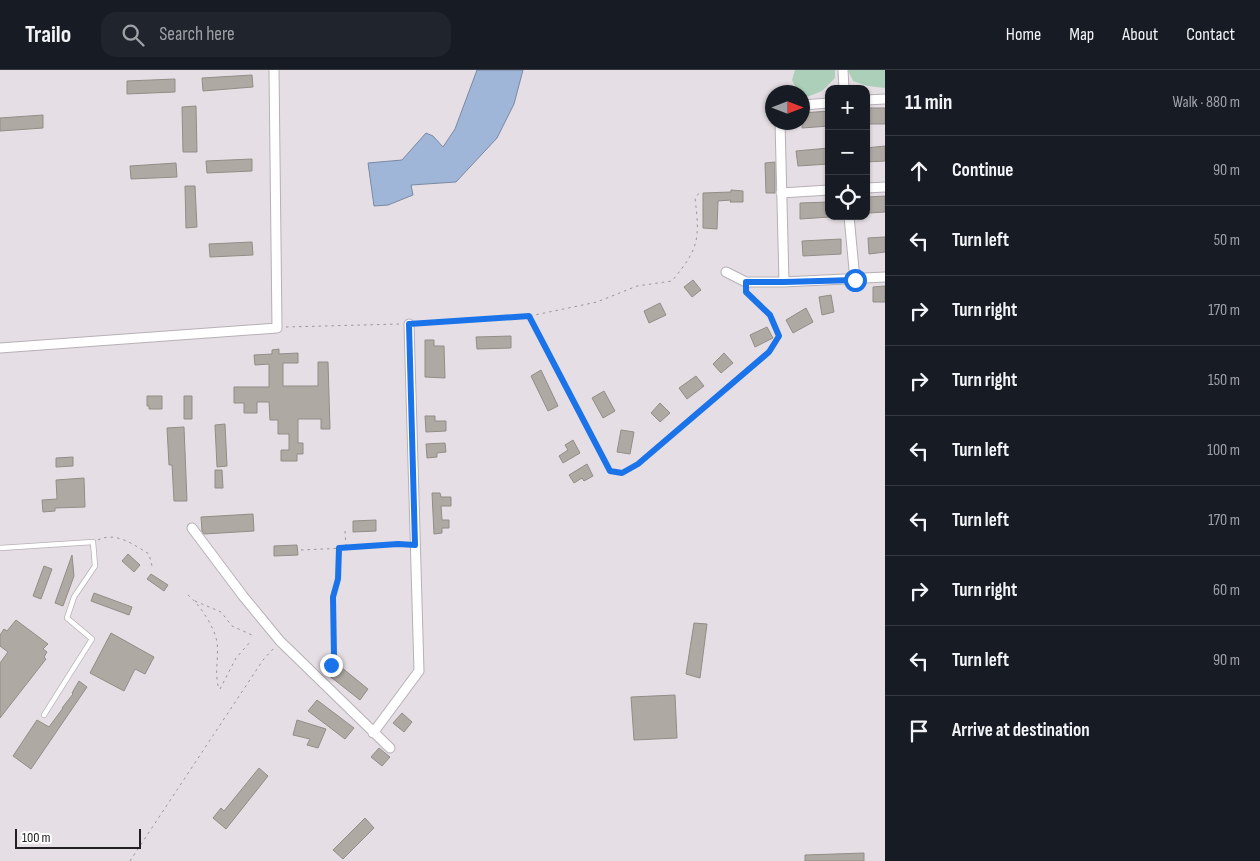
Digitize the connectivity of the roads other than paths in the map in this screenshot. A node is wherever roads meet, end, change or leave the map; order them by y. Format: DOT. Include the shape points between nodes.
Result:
graph roads {
  1 [pos="274,70"];
  2 [pos="843,70"];
  3 [pos="844,85"];
  4 [pos="885,99"];
  5 [pos="870,100"];
  6 [pos="825,102"];
  7 [pos="810,104"];
  8 [pos="780,130"];
  9 [pos="885,187"];
  10 [pos="870,188"];
  11 [pos="825,190"];
  12 [pos="781,193"];
  13 [pos="849,220"];
  14 [pos="726,272"];
  15 [pos="885,278"];
  16 [pos="855,280"];
  17 [pos="784,282"];
  18 [pos="409,324"];
  19 [pos="0,348"];
  20 [pos="192,528"];
  21 [pos="0,548"];
  22 [pos="44,715"];
  23 [pos="373,733"];
  24 [pos="390,748"];
  1 -- 19 [label="street" via="277,328"];
  2 -- 3 [label="street"];
  4 -- 5 [label="street"];
  6 -- 7 [label="street"];
  8 -- 12 [label="street"];
  9 -- 10 [label="street"];
  11 -- 12 [label="street"];
  12 -- 17 [label="street"];
  13 -- 16 [label="street"];
  14 -- 17 [label="street" via="746,282"];
  15 -- 16 [label="street"];
  16 -- 17 [label="street"];
  18 -- 23 [label="street" via="419,671"];
  20 -- 23 [label="street" via="280,641"];
  21 -- 22 [label="lane" via="93,542 95,566 74,597 67,618 92,639"];
  23 -- 24 [label="street"];
}
